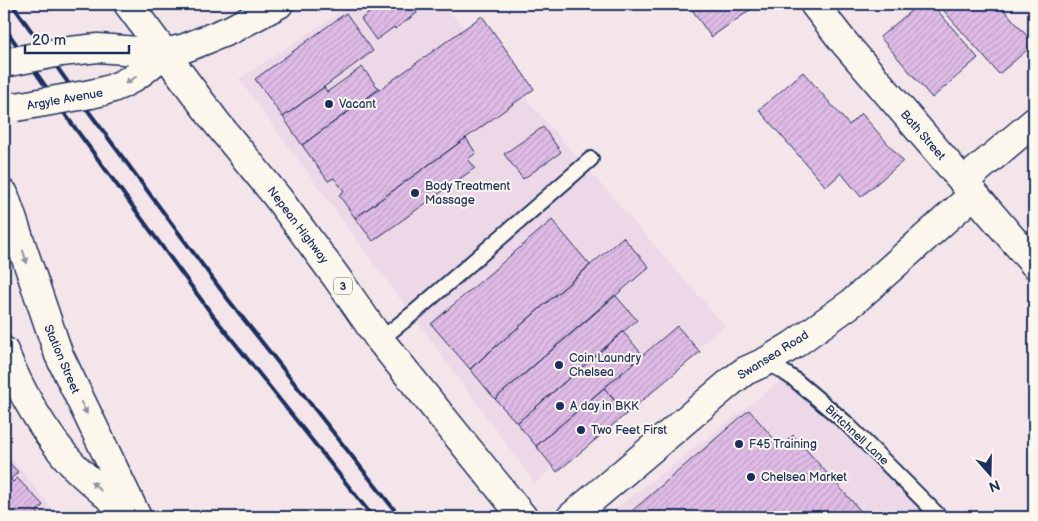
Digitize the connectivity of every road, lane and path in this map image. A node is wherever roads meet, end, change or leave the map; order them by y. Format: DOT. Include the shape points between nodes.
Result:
graph roads {
  1 [pos="128,4"];
  2 [pos="279,4"];
  3 [pos="814,4"];
  4 [pos="164,53"];
  5 [pos="4,64"];
  6 [pos="10,108"];
  7 [pos="1034,122"];
  8 [pos="591,159"];
  9 [pos="969,188"];
  10 [pos="4,194"];
  11 [pos="1034,264"];
  12 [pos="380,340"];
  13 [pos="4,352"];
  14 [pos="767,361"];
  15 [pos="4,371"];
  16 [pos="33,411"];
  17 [pos="135,517"];
  18 [pos="523,517"];
  19 [pos="571,517"];
  20 [pos="940,517"];
  1 -- 4 [label="main road, Nepean Highway / 3"];
  2 -- 4 [label="main road" via="219,35"];
  3 -- 9 [label="main road, Bath Street"];
  4 -- 5 [label="main road, bridge" via="98,48"];
  4 -- 6 [label="main road, Argyle Avenue, one-way, bridge" via="126,84 112,90"];
  4 -- 12 [label="main road, Nepean Highway / 3" via="278,198"];
  7 -- 9 [label="main road, Swansea Road"];
  8 -- 12 [label="lane"];
  9 -- 11 [label="main road, Bath Street"];
  9 -- 14 [label="main road, Swansea Road" via="853,302"];
  10 -- 17 [label="main road, Station Street, one-way" via="59,355"];
  12 -- 18 [label="main road, Nepean Highway / 3"];
  13 -- 16 [label="main road, Station Street"];
  14 -- 19 [label="main road, Swansea Road" via="733,380"];
  14 -- 20 [label="lane, Birtchnell Lane" via="845,422"];
  15 -- 16 [label="main road"];
  17 -- 16 [label="main road, Station Street, one-way" via="74,465"];
}
